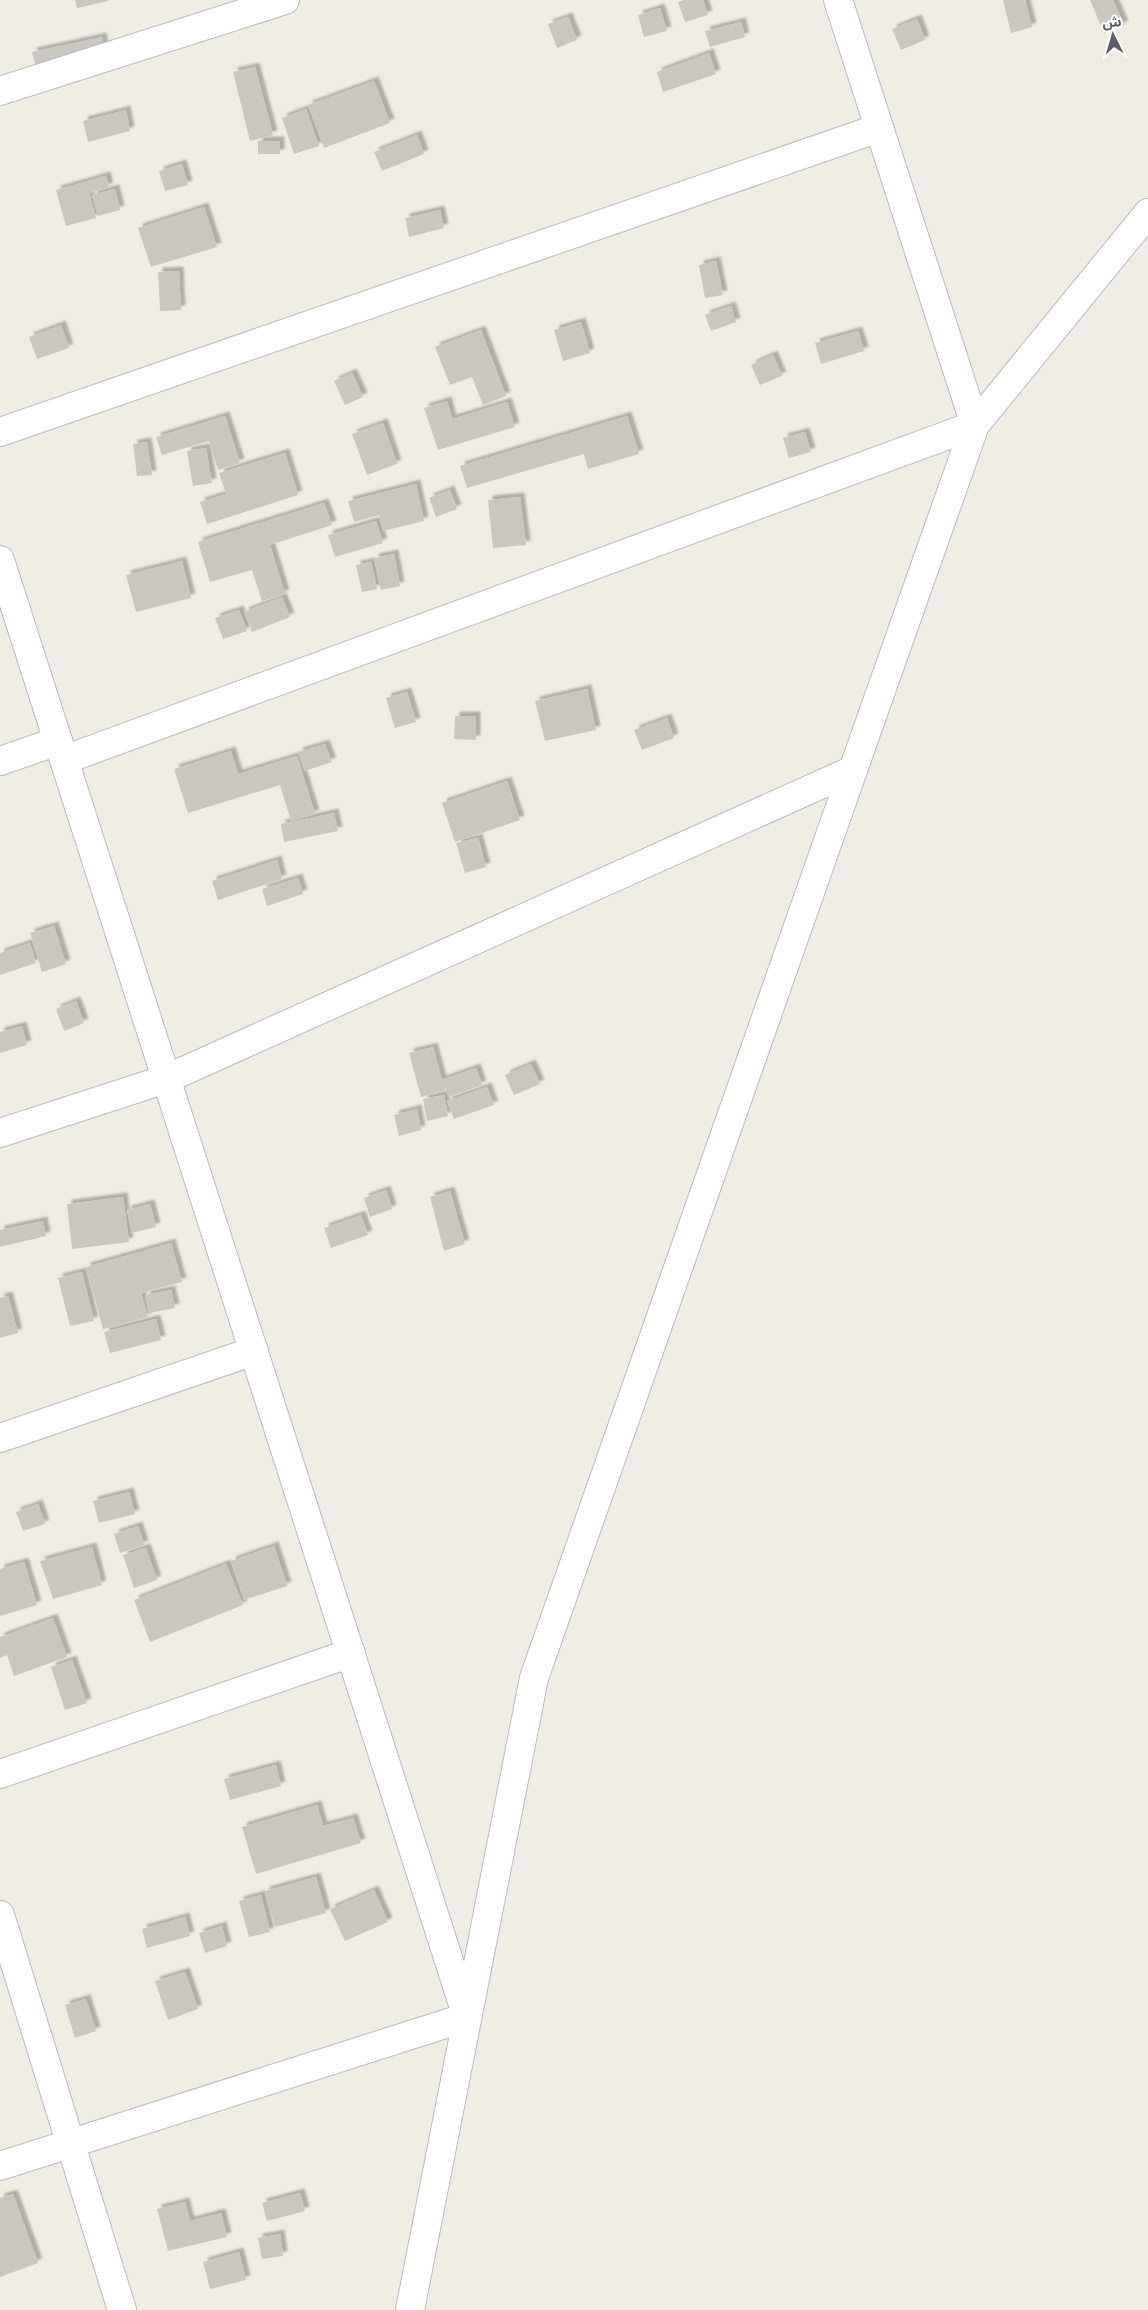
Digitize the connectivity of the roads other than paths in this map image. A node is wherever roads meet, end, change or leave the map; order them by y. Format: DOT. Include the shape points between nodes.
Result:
graph roads {
  1 [pos="285,0"];
  2 [pos="838,0"];
  3 [pos="0,91"];
  4 [pos="879,128"];
  5 [pos="1148,213"];
  6 [pos="975,425"];
  7 [pos="0,432"];
  8 [pos="0,560"];
  9 [pos="61,751"];
  10 [pos="0,760"];
  11 [pos="853,770"];
  12 [pos="166,1079"];
  13 [pos="0,1133"];
  14 [pos="254,1351"];
  15 [pos="0,1438"];
  16 [pos="351,1653"];
  17 [pos="0,1774"];
  18 [pos="0,1915"];
  19 [pos="467,2017"];
  20 [pos="70,2144"];
  21 [pos="0,2166"];
  22 [pos="122,2310"];
  23 [pos="410,2310"];
  1 -- 3 [label="street"];
  2 -- 4 [label="street"];
  4 -- 6 [label="street"];
  4 -- 7 [label="street"];
  5 -- 6 [label="street"];
  6 -- 9 [label="street"];
  6 -- 11 [label="street"];
  8 -- 9 [label="street"];
  9 -- 10 [label="street"];
  9 -- 12 [label="street"];
  11 -- 12 [label="street"];
  11 -- 19 [label="street" via="534,1678"];
  12 -- 13 [label="street"];
  12 -- 14 [label="street"];
  14 -- 15 [label="street"];
  14 -- 16 [label="street"];
  16 -- 17 [label="street"];
  16 -- 19 [label="street"];
  18 -- 20 [label="street"];
  19 -- 20 [label="street"];
  19 -- 23 [label="street"];
  20 -- 21 [label="street"];
  20 -- 22 [label="street"];
}
